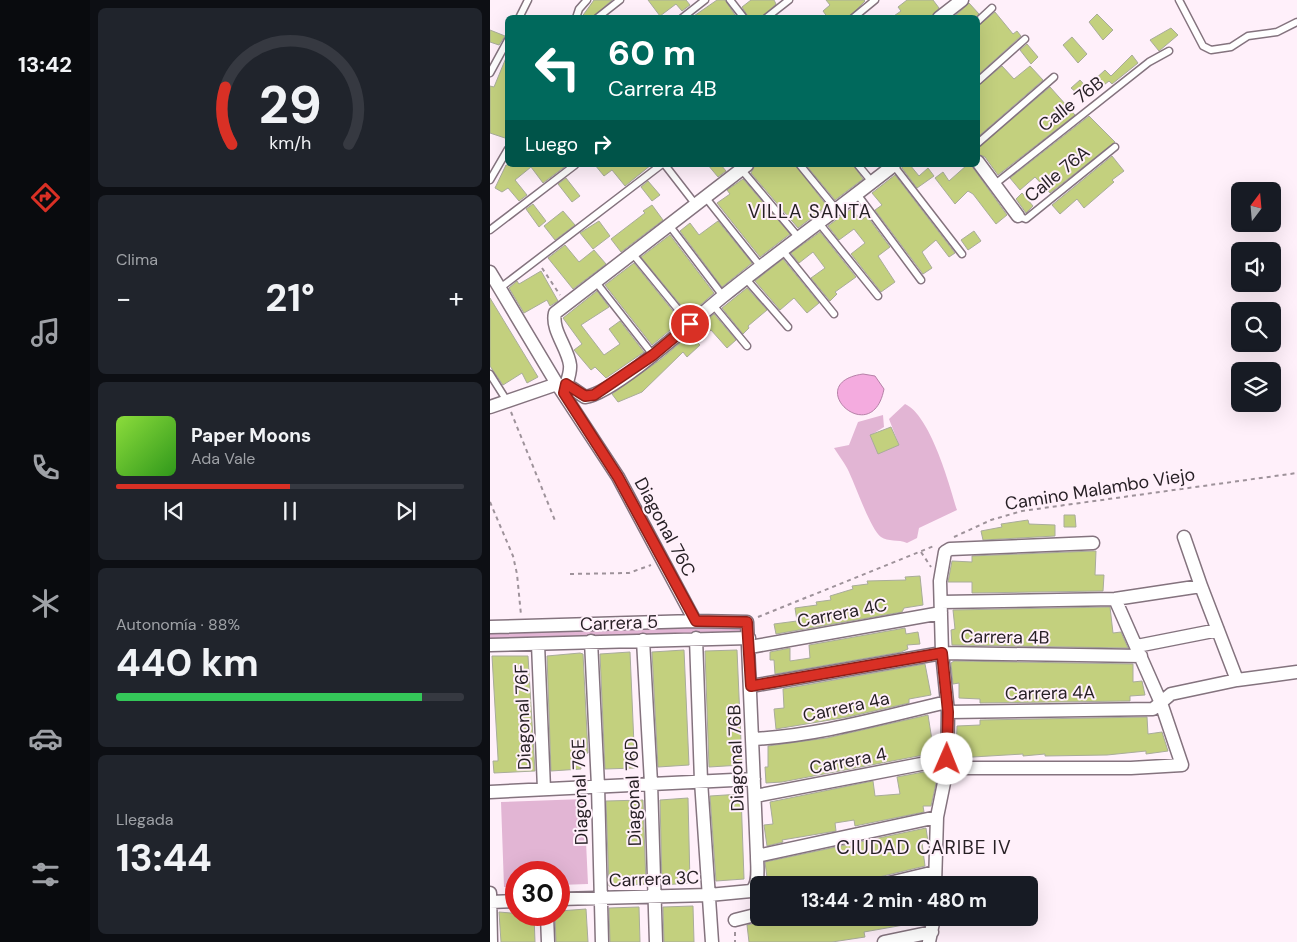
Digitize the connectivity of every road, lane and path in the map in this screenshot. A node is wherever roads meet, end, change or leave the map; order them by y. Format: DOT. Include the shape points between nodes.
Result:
graph roads {
  1 [pos="528,0"];
  2 [pos="587,0"];
  3 [pos="620,0"];
  4 [pos="706,0"];
  5 [pos="730,0"];
  6 [pos="790,0"];
  7 [pos="875,0"];
  8 [pos="962,0"];
  9 [pos="1179,0"];
  10 [pos="992,8"];
  11 [pos="521,15"];
  12 [pos="577,15"];
  13 [pos="601,15"];
  14 [pos="686,15"];
  15 [pos="742,15"];
  16 [pos="770,15"];
  17 [pos="857,15"];
  18 [pos="943,15"];
  19 [pos="980,19"];
  20 [pos="1297,22"];
  21 [pos="1026,40"];
  22 [pos="505,46"];
  23 [pos="1168,51"];
  24 [pos="490,73"];
  25 [pos="1054,77"];
  26 [pos="980,79"];
  27 [pos="980,141"];
  28 [pos="1115,147"];
  29 [pos="505,154"];
  30 [pos="980,165"];
  31 [pos="572,167"];
  32 [pos="658,167"];
  33 [pos="667,167"];
  34 [pos="744,167"];
  35 [pos="802,167"];
  36 [pos="860,167"];
  37 [pos="891,167"];
  38 [pos="896,167"];
  39 [pos="490,180"];
  40 [pos="872,182"];
  41 [pos="995,184"];
  42 [pos="857,194"];
  43 [pos="701,201"];
  44 [pos="836,209"];
  45 [pos="1018,216"];
  46 [pos="819,223"];
  47 [pos="668,225"];
  48 [pos="490,230"];
  49 [pos="799,238"];
  50 [pos="783,250"];
  51 [pos="632,252"];
  52 [pos="962,254"];
  53 [pos="536,260"];
  54 [pos="761,267"];
  55 [pos="490,272"];
  56 [pos="746,279"];
  57 [pos="921,280"];
  58 [pos="595,281"];
  59 [pos="504,285"];
  60 [pos="723,296"];
  61 [pos="878,296"];
  62 [pos="566,304"];
  63 [pos="713,305"];
  64 [pos="834,314"];
  65 [pos="690,324"];
  66 [pos="788,326"];
  67 [pos="747,346"];
  68 [pos="653,355"];
  69 [pos="490,374"];
  70 [pos="562,387"];
  71 [pos="507,401"];
  72 [pos="490,408"];
  73 [pos="1297,473"];
  74 [pos="490,502"];
  75 [pos="556,523"];
  76 [pos="1184,537"];
  77 [pos="947,540"];
  78 [pos="938,544"];
  79 [pos="1093,544"];
  80 [pos="663,561"];
  81 [pos="570,574"];
  82 [pos="1201,586"];
  83 [pos="1114,599"];
  84 [pos="941,608"];
  85 [pos="696,621"];
  86 [pos="747,622"];
  87 [pos="522,625"];
  88 [pos="490,627"];
  89 [pos="1218,630"];
  90 [pos="696,638"];
  91 [pos="643,640"];
  92 [pos="590,641"];
  93 [pos="749,643"];
  94 [pos="538,644"];
  95 [pos="490,646"];
  96 [pos="1139,651"];
  97 [pos="942,653"];
  98 [pos="1297,672"];
  99 [pos="1237,680"];
  100 [pos="751,686"];
  101 [pos="1157,706"];
  102 [pos="947,707"];
  103 [pos="752,740"];
  104 [pos="947,763"];
  105 [pos="754,779"];
  106 [pos="701,781"];
  107 [pos="651,783"];
  108 [pos="598,786"];
  109 [pos="544,789"];
  110 [pos="490,792"];
  111 [pos="755,796"];
  112 [pos="937,817"];
  113 [pos="757,856"];
  114 [pos="757,876"];
  115 [pos="935,876"];
  116 [pos="750,891"];
  117 [pos="490,893"];
  118 [pos="709,894"];
  119 [pos="654,896"];
  120 [pos="600,898"];
  121 [pos="570,899"];
  122 [pos="505,901"];
  123 [pos="490,902"];
  124 [pos="750,916"];
  125 [pos="735,920"];
  126 [pos="547,926"];
  127 [pos="931,937"];
  128 [pos="491,942"];
  129 [pos="548,942"];
  130 [pos="602,942"];
  131 [pos="656,942"];
  132 [pos="712,942"];
  133 [pos="884,942"];
  1 -- 11 [label="lane"];
  2 -- 12 [label="lane"];
  3 -- 13 [label="lane"];
  4 -- 14 [label="lane"];
  5 -- 15 [label="lane"];
  6 -- 16 [label="lane"];
  7 -- 17 [label="lane"];
  8 -- 18 [label="street"];
  9 -- 20 [label="lane" via="1203,46 1211,50 1231,47 1248,36 1277,32"];
  10 -- 19 [label="lane"];
  21 -- 26 [label="lane"];
  22 -- 24 [label="lane"];
  23 -- 41 [label="lane, Calle 76B" via="1149,62"];
  25 -- 27 [label="lane"];
  28 -- 45 [label="lane, Calle 76A" via="1026,219"];
  29 -- 39 [label="lane"];
  30 -- 41 [label="street"];
  31 -- 48 [label="lane"];
  32 -- 53 [label="lane"];
  33 -- 43 [label="lane"];
  34 -- 43 [label="street"];
  34 -- 49 [label="lane"];
  35 -- 44 [label="lane"];
  36 -- 40 [label="lane"];
  37 -- 40 [label="street"];
  38 -- 52 [label="lane"];
  40 -- 42 [label="street"];
  41 -- 45 [label="street"];
  42 -- 44 [label="street"];
  42 -- 57 [label="lane"];
  43 -- 47 [label="street"];
  43 -- 54 [label="lane"];
  44 -- 46 [label="street"];
  46 -- 49 [label="street"];
  46 -- 61 [label="lane"];
  47 -- 51 [label="street"];
  47 -- 60 [label="lane"];
  49 -- 50 [label="street"];
  50 -- 54 [label="street"];
  50 -- 64 [label="lane"];
  51 -- 58 [label="street"];
  51 -- 65 [label="lane"];
  53 -- 59 [label="lane"];
  53 -- 62 [label="path"];
  54 -- 56 [label="street"];
  55 -- 70 [label="street, Diagonal 76C"];
  56 -- 60 [label="street"];
  56 -- 66 [label="lane"];
  58 -- 62 [label="street"];
  58 -- 68 [label="lane"];
  60 -- 63 [label="street"];
  62 -- 70 [label="street" via="554,318 570,363 570,372"];
  63 -- 65 [label="street"];
  63 -- 67 [label="lane"];
  65 -- 68 [label="street"];
  68 -- 70 [label="street" via="594,395 585,396"];
  69 -- 71 [label="lane"];
  70 -- 71 [label="street"];
  70 -- 80 [label="street, Diagonal 76C" via="618,477"];
  71 -- 72 [label="street"];
  71 -- 75 [label="path"];
  73 -- 77 [label="path, Camino Malambo Viejo" via="1022,511 991,520"];
  74 -- 87 [label="path" via="518,574"];
  76 -- 82 [label="street"];
  78 -- 86 [label="path"];
  79 -- 84 [label="street" via="944,552"];
  80 -- 81 [label="path" via="629,573"];
  80 -- 85 [label="street, Diagonal 76C"];
  82 -- 83 [label="street, Carrera 4C"];
  82 -- 89 [label="street"];
  83 -- 84 [label="street, Carrera 4C"];
  83 -- 96 [label="street"];
  84 -- 93 [label="street, Carrera 4C"];
  84 -- 97 [label="street"];
  85 -- 86 [label="street, Carrera 5"];
  85 -- 87 [label="street, Carrera 5"];
  86 -- 93 [label="street, Diagonal 76B"];
  87 -- 88 [label="street, Carrera 5"];
  89 -- 96 [label="street, Carrera 4B"];
  89 -- 99 [label="street"];
  90 -- 91 [label="street, Carrera 5"];
  90 -- 93 [label="street, Carrera 5"];
  90 -- 106 [label="street"];
  91 -- 92 [label="street, Carrera 5"];
  91 -- 107 [label="street, Diagonal 76D"];
  92 -- 94 [label="street, Carrera 5"];
  92 -- 108 [label="street, Diagonal 76E"];
  93 -- 100 [label="street, Diagonal 76B"];
  94 -- 95 [label="street, Carrera 5"];
  94 -- 109 [label="street, Diagonal 76F"];
  96 -- 97 [label="street, Carrera 4B"];
  96 -- 101 [label="street"];
  97 -- 100 [label="street, Carrera 4B"];
  97 -- 102 [label="street"];
  98 -- 99 [label="street"];
  99 -- 101 [label="street" via="1171,694"];
  100 -- 103 [label="street, Diagonal 76B"];
  101 -- 102 [label="street, Carrera 4A"];
  101 -- 104 [label="street, Carrera 4" via="1182,765 1131,768"];
  102 -- 103 [label="street, Carrera 4a" via="786,738"];
  102 -- 104 [label="street"];
  103 -- 105 [label="street, Diagonal 76B"];
  104 -- 111 [label="street, Carrera 4"];
  104 -- 112 [label="street"];
  105 -- 106 [label="street"];
  105 -- 111 [label="street, Diagonal 76B"];
  106 -- 107 [label="street"];
  106 -- 118 [label="street"];
  107 -- 108 [label="street"];
  107 -- 119 [label="street, Diagonal 76D"];
  108 -- 109 [label="street"];
  108 -- 120 [label="street, Diagonal 76E"];
  109 -- 110 [label="street"];
  111 -- 113 [label="street, Diagonal 76B"];
  112 -- 113 [label="street"];
  112 -- 115 [label="street"];
  113 -- 114 [label="street, Diagonal 76B"];
  116 -- 118 [label="street, Carrera 3C"];
  117 -- 123 [label="street"];
  118 -- 119 [label="street, Carrera 3C"];
  118 -- 132 [label="street"];
  119 -- 120 [label="street, Carrera 3C"];
  119 -- 131 [label="street, Diagonal 76D"];
  120 -- 121 [label="street, Carrera 3C"];
  120 -- 130 [label="street, Diagonal 76E"];
  122 -- 123 [label="street"];
  123 -- 128 [label="street"];
  124 -- 125 [label="street"];
  126 -- 129 [label="street"];
  127 -- 133 [label="street"];
}
